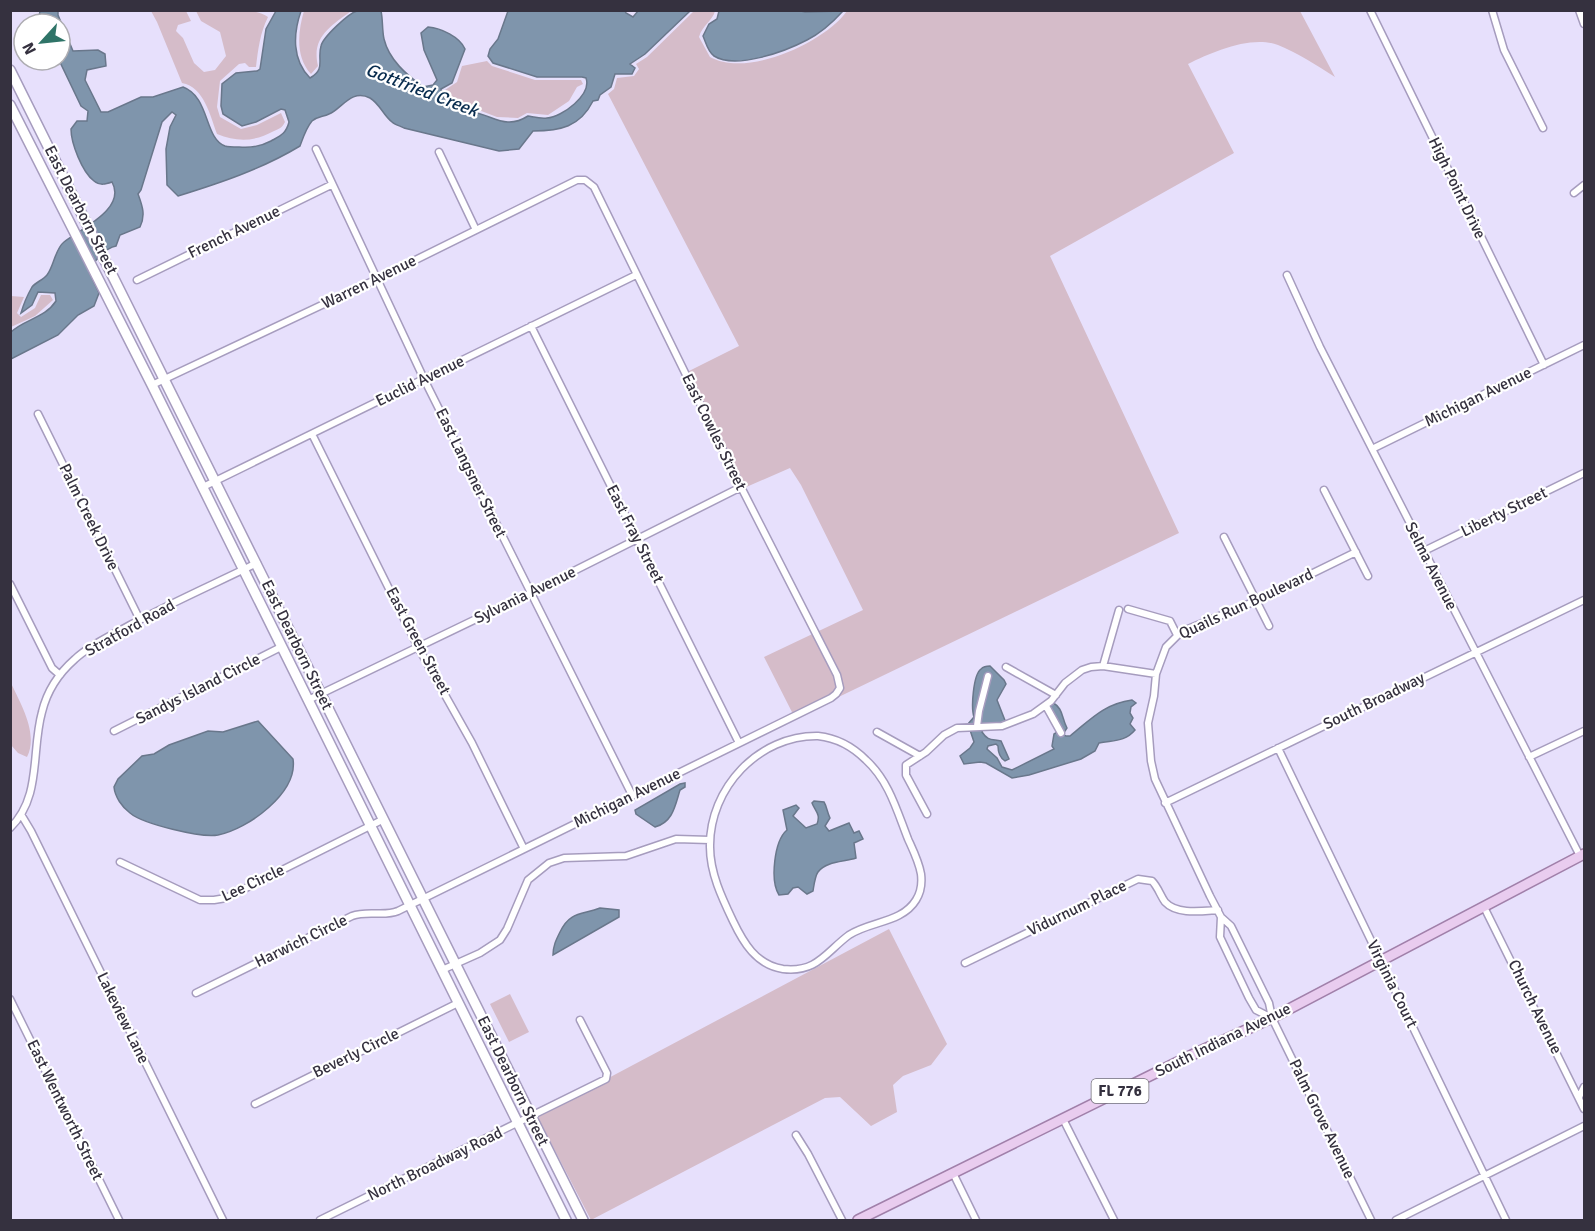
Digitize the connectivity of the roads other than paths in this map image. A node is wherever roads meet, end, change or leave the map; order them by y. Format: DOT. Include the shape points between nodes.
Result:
graph roads {
  1 [pos="1370,10"];
  2 [pos="1492,10"];
  3 [pos="1578,10"];
  4 [pos="1584,24"];
  5 [pos="10,70"];
  6 [pos="10,105"];
  7 [pos="1543,128"];
  8 [pos="316,149"];
  9 [pos="439,152"];
  10 [pos="585,180"];
  11 [pos="331,185"];
  12 [pos="1584,185"];
  13 [pos="1574,192"];
  14 [pos="476,230"];
  15 [pos="636,275"];
  16 [pos="1287,275"];
  17 [pos="377,279"];
  18 [pos="137,280"];
  19 [pos="531,326"];
  20 [pos="1584,345"];
  21 [pos="1544,365"];
  22 [pos="166,379"];
  23 [pos="424,379"];
  24 [pos="152,385"];
  25 [pos="38,414"];
  26 [pos="312,434"];
  27 [pos="1372,449"];
  28 [pos="1584,473"];
  29 [pos="216,481"];
  30 [pos="203,487"];
  31 [pos="741,487"];
  32 [pos="1324,490"];
  33 [pos="1224,537"];
  34 [pos="638,539"];
  35 [pos="1424,551"];
  36 [pos="1356,552"];
  37 [pos="257,563"];
  38 [pos="243,570"];
  39 [pos="1368,576"];
  40 [pos="10,584"];
  41 [pos="530,593"];
  42 [pos="1256,600"];
  43 [pos="1584,600"];
  44 [pos="1128,609"];
  45 [pos="1119,610"];
  46 [pos="140,620"];
  47 [pos="1269,626"];
  48 [pos="1178,634"];
  49 [pos="281,647"];
  50 [pos="418,647"];
  51 [pos="1476,654"];
  52 [pos="1103,666"];
  53 [pos="1006,667"];
  54 [pos="1156,674"];
  55 [pos="60,675"];
  56 [pos="988,676"];
  57 [pos="840,688"];
  58 [pos="322,694"];
  59 [pos="1056,695"];
  60 [pos="308,700"];
  61 [pos="1046,706"];
  62 [pos="977,726"];
  63 [pos="114,731"];
  64 [pos="1584,731"];
  65 [pos="877,732"];
  66 [pos="1061,733"];
  67 [pos="739,743"];
  68 [pos="1278,748"];
  69 [pos="921,756"];
  70 [pos="1529,758"];
  71 [pos="632,795"];
  72 [pos="1165,804"];
  73 [pos="927,814"];
  74 [pos="22,816"];
  75 [pos="384,819"];
  76 [pos="370,826"];
  77 [pos="10,828"];
  78 [pos="710,840"];
  79 [pos="524,849"];
  80 [pos="1582,855"];
  81 [pos="120,862"];
  82 [pos="423,899"];
  83 [pos="410,905"];
  84 [pos="1484,907"];
  85 [pos="1219,913"];
  86 [pos="1381,962"];
  87 [pos="456,963"];
  88 [pos="964,963"];
  89 [pos="442,970"];
  90 [pos="196,993"];
  91 [pos="10,999"];
  92 [pos="458,1003"];
  93 [pos="1272,1018"];
  94 [pos="580,1020"];
  95 [pos="1584,1087"];
  96 [pos="1579,1097"];
  97 [pos="255,1104"];
  98 [pos="1584,1108"];
  99 [pos="531,1117"];
  100 [pos="1063,1119"];
  101 [pos="518,1124"];
  102 [pos="1584,1126"];
  103 [pos="796,1135"];
  104 [pos="953,1173"];
  105 [pos="1485,1176"];
  106 [pos="119,1221"];
  107 [pos="223,1221"];
  108 [pos="320,1221"];
  109 [pos="566,1221"];
  110 [pos="583,1221"];
  111 [pos="842,1221"];
  112 [pos="858,1221"];
  113 [pos="976,1221"];
  114 [pos="1113,1221"];
  115 [pos="1371,1221"];
  116 [pos="1396,1221"];
  117 [pos="1506,1221"];
  1 -- 21 [label="street, High Point Drive"];
  2 -- 7 [label="street" via="1504,50"];
  3 -- 4 [label="street"];
  5 -- 22 [label="main road, East Dearborn Street"];
  6 -- 24 [label="main road, East Dearborn Street"];
  8 -- 11 [label="street, East Langsner Street"];
  9 -- 14 [label="street"];
  10 -- 14 [label="street, Warren Avenue" via="577,180"];
  10 -- 15 [label="street, East Cowles Street" via="594,187"];
  11 -- 17 [label="street, East Langsner Street"];
  11 -- 18 [label="street, French Avenue"];
  12 -- 13 [label="street"];
  14 -- 17 [label="street, Warren Avenue"];
  15 -- 19 [label="street, Euclid Avenue"];
  15 -- 31 [label="street, East Cowles Street"];
  16 -- 27 [label="street, Selma Avenue"];
  17 -- 22 [label="street, Warren Avenue"];
  17 -- 23 [label="street, East Langsner Street"];
  19 -- 23 [label="street, Euclid Avenue"];
  19 -- 34 [label="street, East Fray Street"];
  20 -- 21 [label="street, Michigan Avenue"];
  21 -- 27 [label="street, Michigan Avenue"];
  22 -- 24 [label="street, Warren Avenue"];
  22 -- 29 [label="main road, East Dearborn Street"];
  23 -- 26 [label="street, Euclid Avenue"];
  23 -- 41 [label="street, East Langsner Street"];
  24 -- 30 [label="main road, East Dearborn Street"];
  25 -- 46 [label="street, Palm Creek Drive"];
  26 -- 29 [label="street, Euclid Avenue"];
  26 -- 50 [label="street, East Green Street"];
  27 -- 35 [label="street, Selma Avenue"];
  28 -- 35 [label="street, Liberty Street"];
  29 -- 30 [label="street, Euclid Avenue"];
  29 -- 37 [label="main road, East Dearborn Street"];
  30 -- 38 [label="main road, East Dearborn Street"];
  31 -- 34 [label="street, Sylvania Avenue"];
  31 -- 57 [label="street, East Cowles Street" via="837,675"];
  32 -- 36 [label="street"];
  33 -- 42 [label="street"];
  34 -- 41 [label="street, Sylvania Avenue"];
  34 -- 67 [label="street, East Fray Street"];
  35 -- 51 [label="street, Selma Avenue"];
  36 -- 39 [label="street"];
  36 -- 42 [label="street, Quails Run Boulevard"];
  37 -- 38 [label="street, Stratford Road"];
  37 -- 58 [label="main road, East Dearborn Street"];
  38 -- 46 [label="street, Stratford Road"];
  38 -- 49 [label="main road, East Dearborn Street"];
  40 -- 55 [label="street" via="52,668"];
  41 -- 50 [label="street, Sylvania Avenue"];
  41 -- 71 [label="street, East Langsner Street"];
  42 -- 47 [label="street"];
  42 -- 48 [label="street, Quails Run Boulevard"];
  43 -- 51 [label="street, South Broadway"];
  44 -- 48 [label="street" via="1170,621"];
  45 -- 52 [label="street"];
  46 -- 55 [label="street, Stratford Road" via="86,650"];
  48 -- 54 [label="street, Quails Run Boulevard" via="1166,646"];
  49 -- 60 [label="main road, East Dearborn Street"];
  49 -- 63 [label="street, Sandys Island Circle"];
  50 -- 58 [label="street, Sylvania Avenue"];
  50 -- 79 [label="street, East Green Street" via="468,735"];
  51 -- 68 [label="street, South Broadway"];
  51 -- 70 [label="street, Selma Avenue"];
  52 -- 54 [label="street"];
  52 -- 59 [label="street" via="1073,675"];
  53 -- 59 [label="street"];
  54 -- 72 [label="street, Quails Run Boulevard" via="1148,732 1155,779"];
  55 -- 74 [label="street, Stratford Road" via="42,711 33,782"];
  56 -- 62 [label="street"];
  57 -- 67 [label="street, Michigan Avenue" via="831,698"];
  58 -- 60 [label="street, Sylvania Avenue"];
  58 -- 75 [label="main road, East Dearborn Street"];
  59 -- 61 [label="street"];
  60 -- 76 [label="main road, East Dearborn Street"];
  61 -- 62 [label="street" via="1010,724"];
  61 -- 66 [label="street"];
  62 -- 69 [label="street" via="949,732"];
  64 -- 70 [label="street"];
  65 -- 69 [label="street"];
  67 -- 71 [label="street, Michigan Avenue"];
  68 -- 72 [label="street, South Broadway"];
  68 -- 86 [label="street, Virginia Court"];
  69 -- 73 [label="street" via="906,765 906,775"];
  70 -- 80 [label="street, Selma Avenue"];
  71 -- 79 [label="street, Michigan Avenue"];
  72 -- 85 [label="street, Quails Run Boulevard"];
  74 -- 77 [label="street, Stratford Road"];
  74 -- 107 [label="street, Lakeview Lane"];
  75 -- 76 [label="street, Lee Circle"];
  75 -- 82 [label="main road, East Dearborn Street"];
  76 -- 81 [label="street, Lee Circle" via="226,898 214,900 197,899"];
  76 -- 83 [label="main road, East Dearborn Street"];
  78 -- 78 [label="street" via="726,789 751,759 788,739 824,736 856,751 884,782 919,868 921,885 916,899 904,912 862,928 821,960 800,968 774,967 755,956 740,936 714,876"];
  78 -- 87 [label="street" via="676,839 626,856 564,858 549,863 528,880 500,940 480,954"];
  79 -- 82 [label="street, Michigan Avenue"];
  80 -- 84 [label="main road, South Indiana Avenue / FL 776"];
  82 -- 83 [label="street, Michigan Avenue"];
  82 -- 87 [label="main road, East Dearborn Street"];
  83 -- 89 [label="main road, East Dearborn Street"];
  83 -- 90 [label="street, Harwich Circle" via="391,914 367,912 352,916"];
  84 -- 86 [label="main road, South Indiana Avenue / FL 776"];
  84 -- 96 [label="street, Church Avenue"];
  85 -- 88 [label="street, Vidurnum Place" via="1174,908 1154,883 1138,879"];
  85 -- 93 [label="street, Quails Run Boulevard" via="1236,935 1269,1003"];
  85 -- 93 [label="street, Quails Run Boulevard" via="1220,937 1249,998 1256,1010"];
  86 -- 93 [label="main road, South Indiana Avenue / FL 776"];
  86 -- 105 [label="street, Virginia Court"];
  87 -- 89 [label="street"];
  87 -- 99 [label="main road, East Dearborn Street"];
  89 -- 92 [label="main road, East Dearborn Street"];
  91 -- 106 [label="street, East Wentworth Street"];
  92 -- 97 [label="street, Beverly Circle"];
  92 -- 101 [label="main road, East Dearborn Street"];
  93 -- 100 [label="main road, South Indiana Avenue / FL 776"];
  93 -- 115 [label="street, Palm Grove Avenue"];
  94 -- 99 [label="street, North Broadway Road" via="607,1073 606,1079"];
  95 -- 96 [label="street"];
  96 -- 98 [label="street, Church Avenue"];
  99 -- 101 [label="street, North Broadway Road"];
  99 -- 110 [label="main road, East Dearborn Street"];
  100 -- 104 [label="main road, South Indiana Avenue / FL 776"];
  100 -- 114 [label="street"];
  101 -- 108 [label="street, North Broadway Road"];
  101 -- 109 [label="main road, East Dearborn Street"];
  102 -- 105 [label="street"];
  103 -- 111 [label="street"];
  104 -- 112 [label="main road, South Indiana Avenue / FL 776"];
  104 -- 113 [label="street"];
  105 -- 116 [label="street"];
  105 -- 117 [label="street, Virginia Court"];
}
